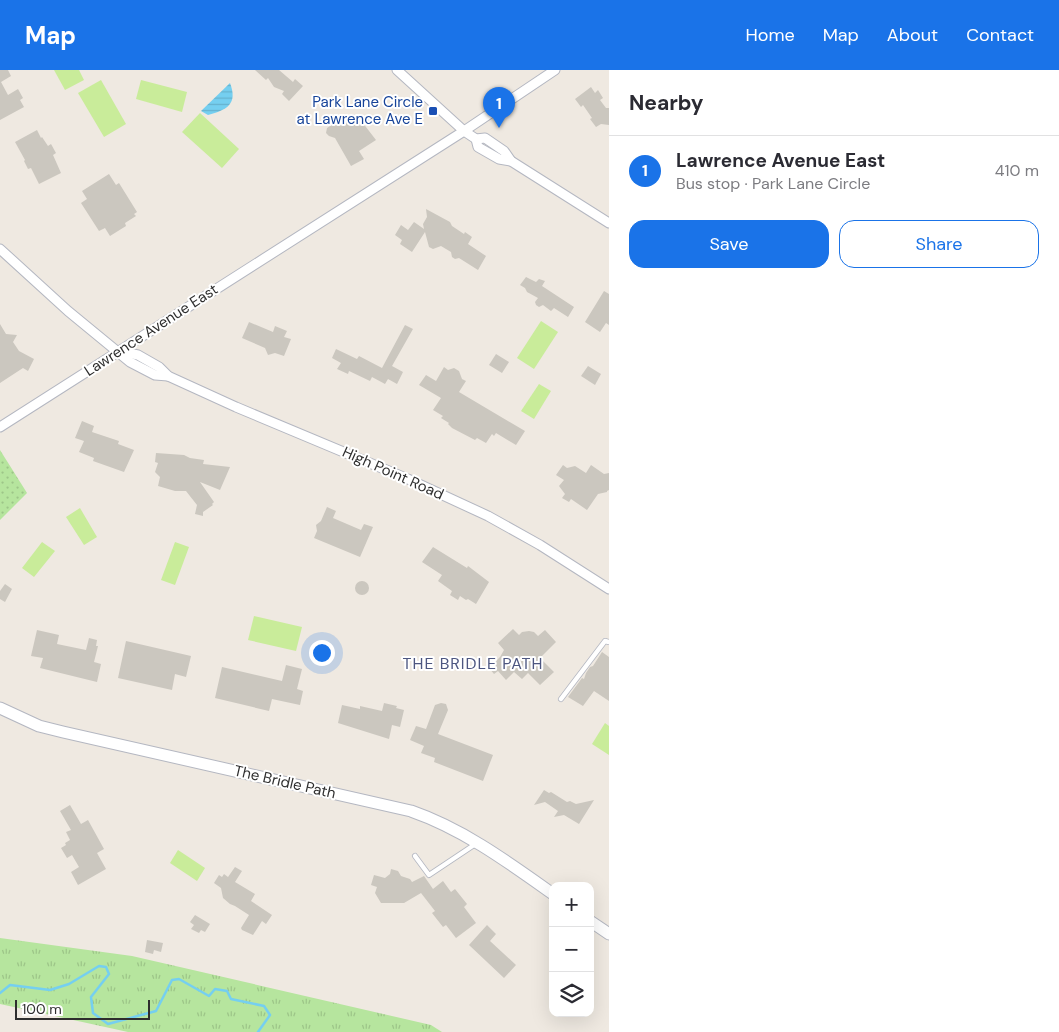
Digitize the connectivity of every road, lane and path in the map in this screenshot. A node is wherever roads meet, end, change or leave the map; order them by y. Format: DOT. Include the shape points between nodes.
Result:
graph roads {
  1 [pos="397,70"];
  2 [pos="555,70"];
  3 [pos="464,131"];
  4 [pos="609,223"];
  5 [pos="0,249"];
  6 [pos="118,351"];
  7 [pos="0,427"];
  8 [pos="609,589"];
  9 [pos="609,642"];
  10 [pos="562,699"];
  11 [pos="0,708"];
  12 [pos="478,843"];
  13 [pos="414,856"];
  14 [pos="549,891"];
  15 [pos="594,924"];
  16 [pos="609,934"];
  1 -- 3 [label="street"];
  2 -- 3 [label="street, Lawrence Avenue East"];
  3 -- 4 [label="street" via="476,139 478,147 499,159 512,161"];
  3 -- 6 [label="street, Lawrence Avenue East"];
  5 -- 6 [label="street, High Point Road"];
  6 -- 7 [label="street, Lawrence Avenue East"];
  6 -- 8 [label="street, High Point Road" via="138,355 168,376 488,516"];
  9 -- 10 [label="lane" via="605,641"];
  11 -- 12 [label="street, The Bridle Path" via="39,726 411,811 434,819"];
  12 -- 13 [label="lane" via="429,875"];
  12 -- 14 [label="street, The Bridle Path"];
  15 -- 16 [label="street"];
}
